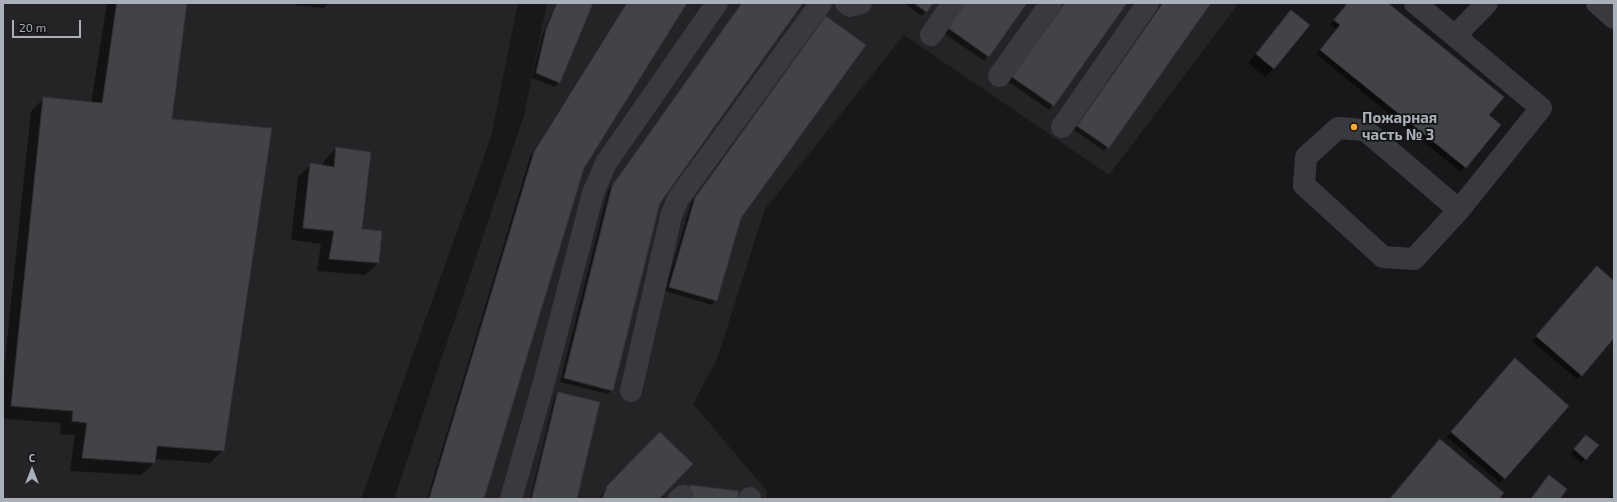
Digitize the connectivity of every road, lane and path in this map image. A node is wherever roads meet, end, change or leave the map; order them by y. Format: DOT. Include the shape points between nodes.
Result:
graph roads {
  1 [pos="717,3"];
  2 [pos="821,3"];
  3 [pos="846,3"];
  4 [pos="861,3"];
  5 [pos="954,3"];
  6 [pos="1051,3"];
  7 [pos="1148,3"];
  8 [pos="1415,3"];
  9 [pos="1487,3"];
  10 [pos="1597,3"];
  11 [pos="1614,18"];
  12 [pos="931,34"];
  13 [pos="1455,36"];
  14 [pos="999,76"];
  15 [pos="1062,126"];
  16 [pos="1459,210"];
  17 [pos="630,390"];
  18 [pos="511,499"];
  1 -- 18 [label="street" via="606,164 593,193"];
  2 -- 17 [label="street" via="678,199 671,216"];
  3 -- 4 [label="street" via="850,6"];
  5 -- 12 [label="street"];
  6 -- 14 [label="street"];
  7 -- 15 [label="street"];
  8 -- 13 [label="street"];
  9 -- 13 [label="street"];
  10 -- 11 [label="street"];
  13 -- 16 [label="street" via="1541,108"];
  16 -- 16 [label="street" via="1365,130 1338,128 1306,157 1304,185 1383,257 1414,259"];
}
